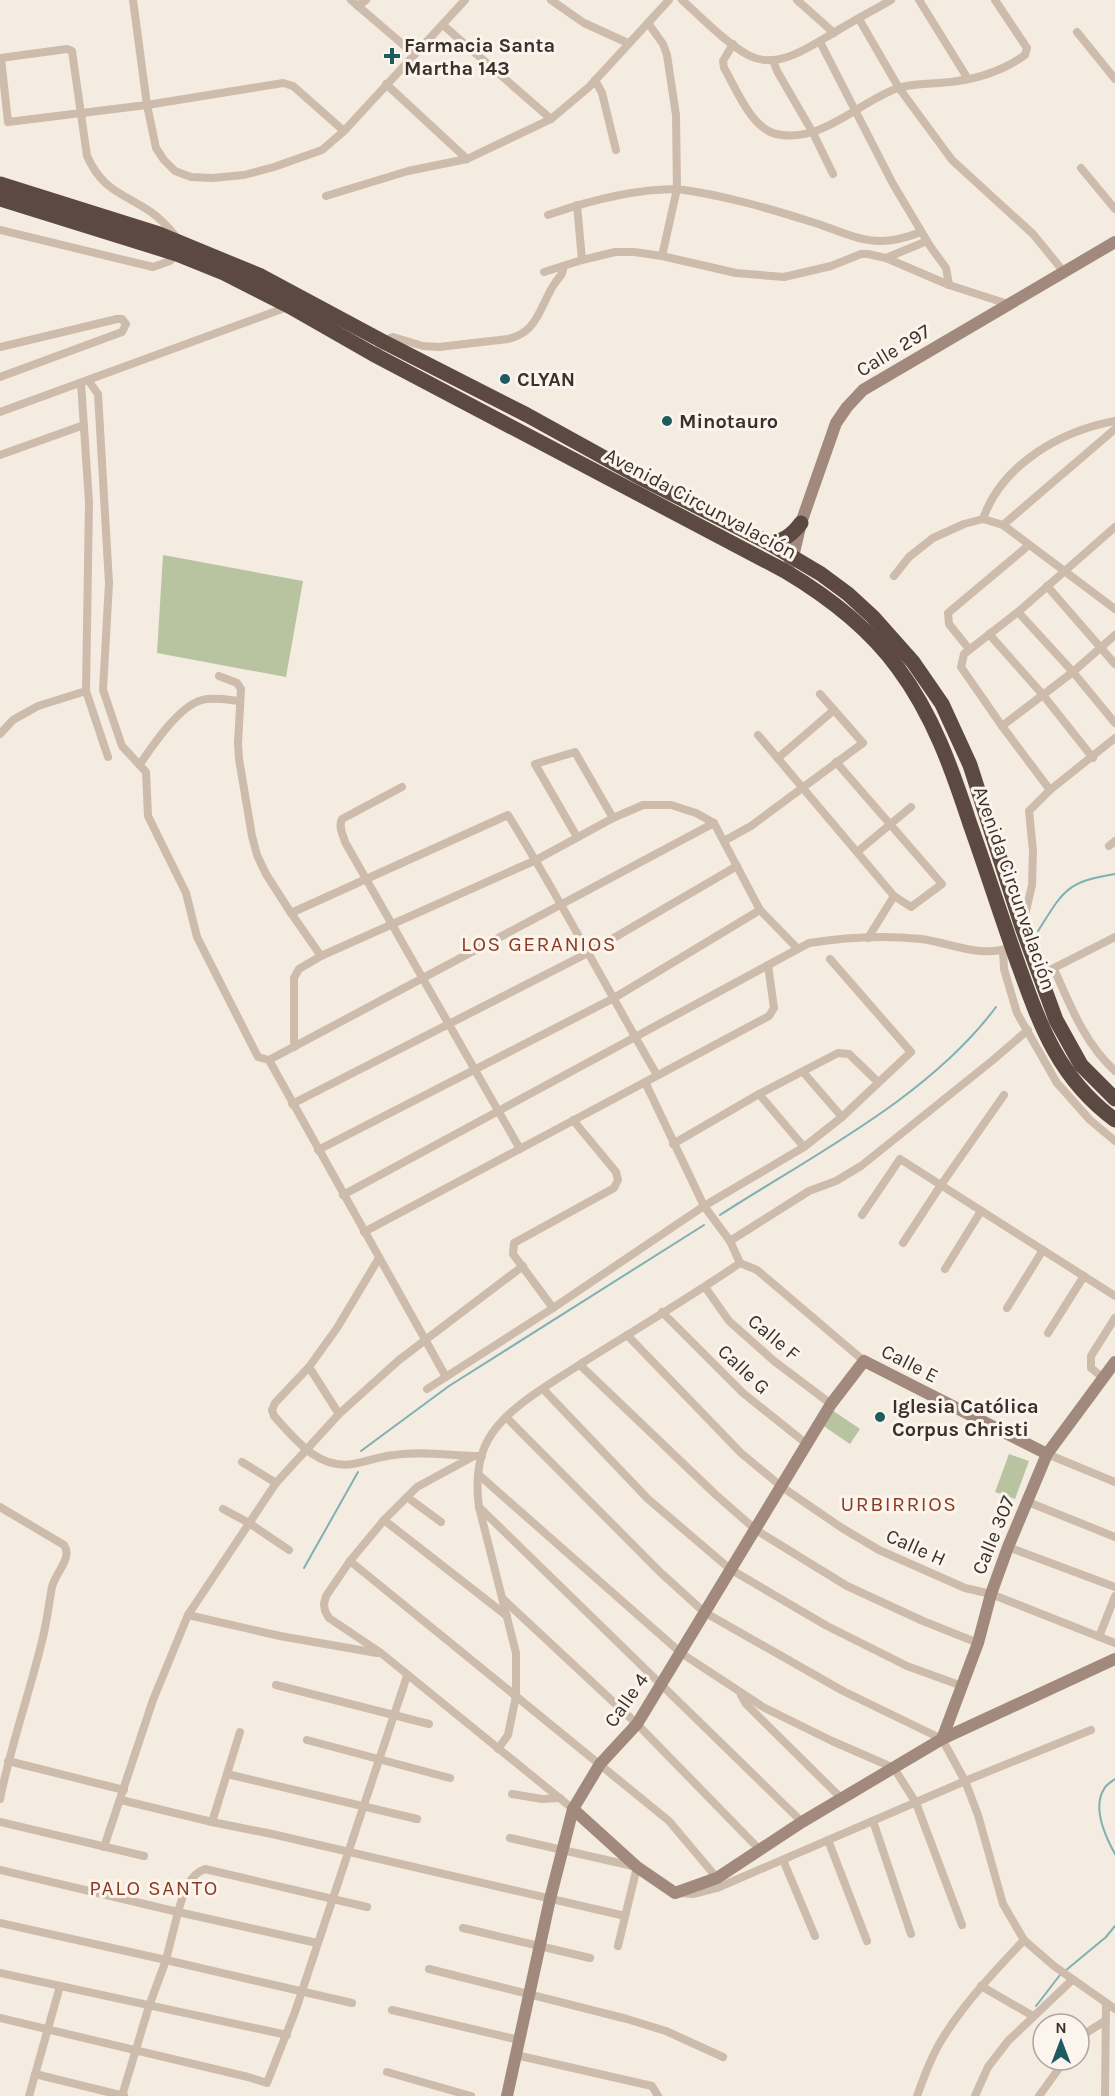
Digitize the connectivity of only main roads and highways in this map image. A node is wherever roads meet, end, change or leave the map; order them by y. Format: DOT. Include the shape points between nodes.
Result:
graph roads {
  1 [pos="0,184"];
  2 [pos="0,199"];
  3 [pos="179,248"];
  4 [pos="378,348"];
  5 [pos="801,523"];
  6 [pos="767,542"];
  7 [pos="1115,1100"];
  8 [pos="1115,1120"];
  1 -- 3 [label="highway, Avenida Circunvalación" via="119,220"];
  2 -- 3 [label="highway, Avenida Circunvalación"];
  3 -- 4 [label="highway, Avenida Circunvalación"];
  3 -- 4 [label="highway, Avenida Circunvalación" via="261,276"];
  4 -- 6 [label="highway, Avenida Circunvalación" via="527,415"];
  4 -- 8 [label="highway, Avenida Circunvalación" via="785,571 834,603 860,626 897,667 925,709 951,768 1007,948 1047,1040 1066,1071 1098,1108"];
  5 -- 6 [label="highway" via="787,537"];
  6 -- 7 [label="highway, Avenida Circunvalación" via="821,574 873,617 913,662 942,704 970,765 1022,927 1047,972 1056,1020 1081,1065"];
}
